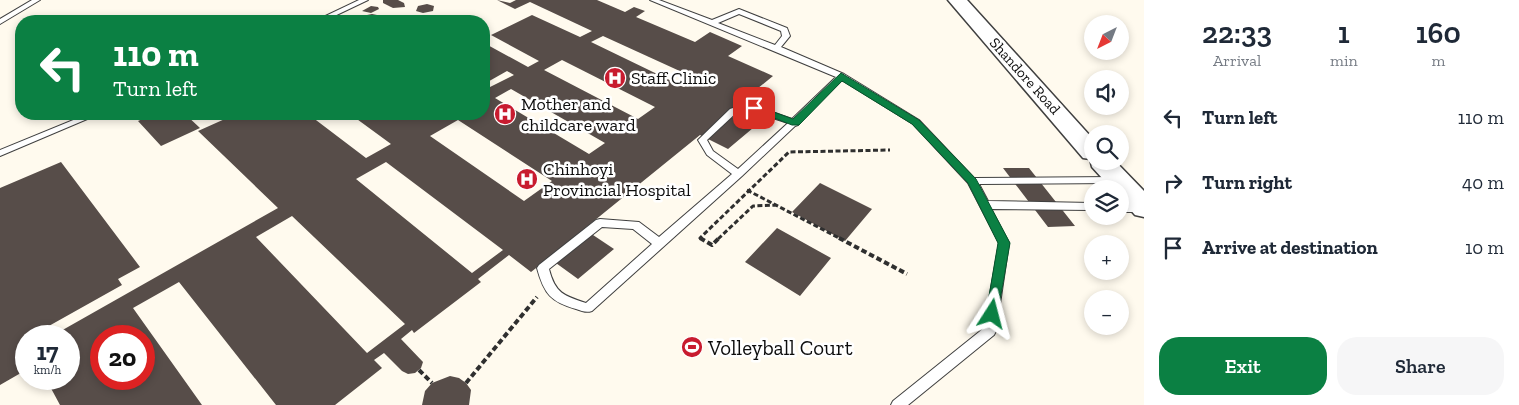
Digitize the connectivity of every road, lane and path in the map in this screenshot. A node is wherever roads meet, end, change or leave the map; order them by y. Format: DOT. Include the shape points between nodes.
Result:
graph roads {
  1 [pos="37,0"];
  2 [pos="365,0"];
  3 [pos="653,0"];
  4 [pos="957,0"];
  5 [pos="332,15"];
  6 [pos="0,22"];
  7 [pos="712,23"];
  8 [pos="776,48"];
  9 [pos="841,76"];
  10 [pos="80,120"];
  11 [pos="795,123"];
  12 [pos="1084,143"];
  13 [pos="890,150"];
  14 [pos="0,153"];
  15 [pos="1109,170"];
  16 [pos="739,174"];
  17 [pos="1084,180"];
  18 [pos="1118,180"];
  19 [pos="972,181"];
  20 [pos="748,191"];
  21 [pos="1129,192"];
  22 [pos="986,205"];
  23 [pos="776,206"];
  24 [pos="1084,207"];
  25 [pos="1129,208"];
  26 [pos="1144,208"];
  27 [pos="658,242"];
  28 [pos="907,274"];
  29 [pos="546,286"];
  30 [pos="419,370"];
  31 [pos="432,383"];
  32 [pos="466,383"];
  33 [pos="898,405"];
  1 -- 6 [label="lane"];
  2 -- 5 [label="lane"];
  3 -- 7 [label="lane"];
  4 -- 12 [label="street, Shandore Road"];
  7 -- 8 [label="lane"];
  7 -- 8 [label="lane" via="739,12 784,30 786,36"];
  8 -- 9 [label="lane"];
  9 -- 11 [label="lane"];
  9 -- 19 [label="lane" via="916,122"];
  10 -- 14 [label="lane"];
  11 -- 16 [label="lane"];
  11 -- 16 [label="lane" via="754,108 733,111 702,140 710,153"];
  13 -- 20 [label="path" via="788,152"];
  15 -- 18 [label="street"];
  16 -- 27 [label="lane"];
  17 -- 19 [label="lane"];
  19 -- 22 [label="lane"];
  20 -- 23 [label="path"];
  20 -- 23 [label="path" via="700,238 712,244 753,206"];
  21 -- 26 [label="street"];
  22 -- 24 [label="lane"];
  22 -- 33 [label="lane" via="1004,243 990,332"];
  23 -- 28 [label="path"];
  25 -- 26 [label="lane"];
  27 -- 29 [label="lane" via="588,308 562,300"];
  27 -- 29 [label="lane" via="635,225 600,223 543,268"];
  29 -- 32 [label="path"];
  30 -- 31 [label="path"];
}
